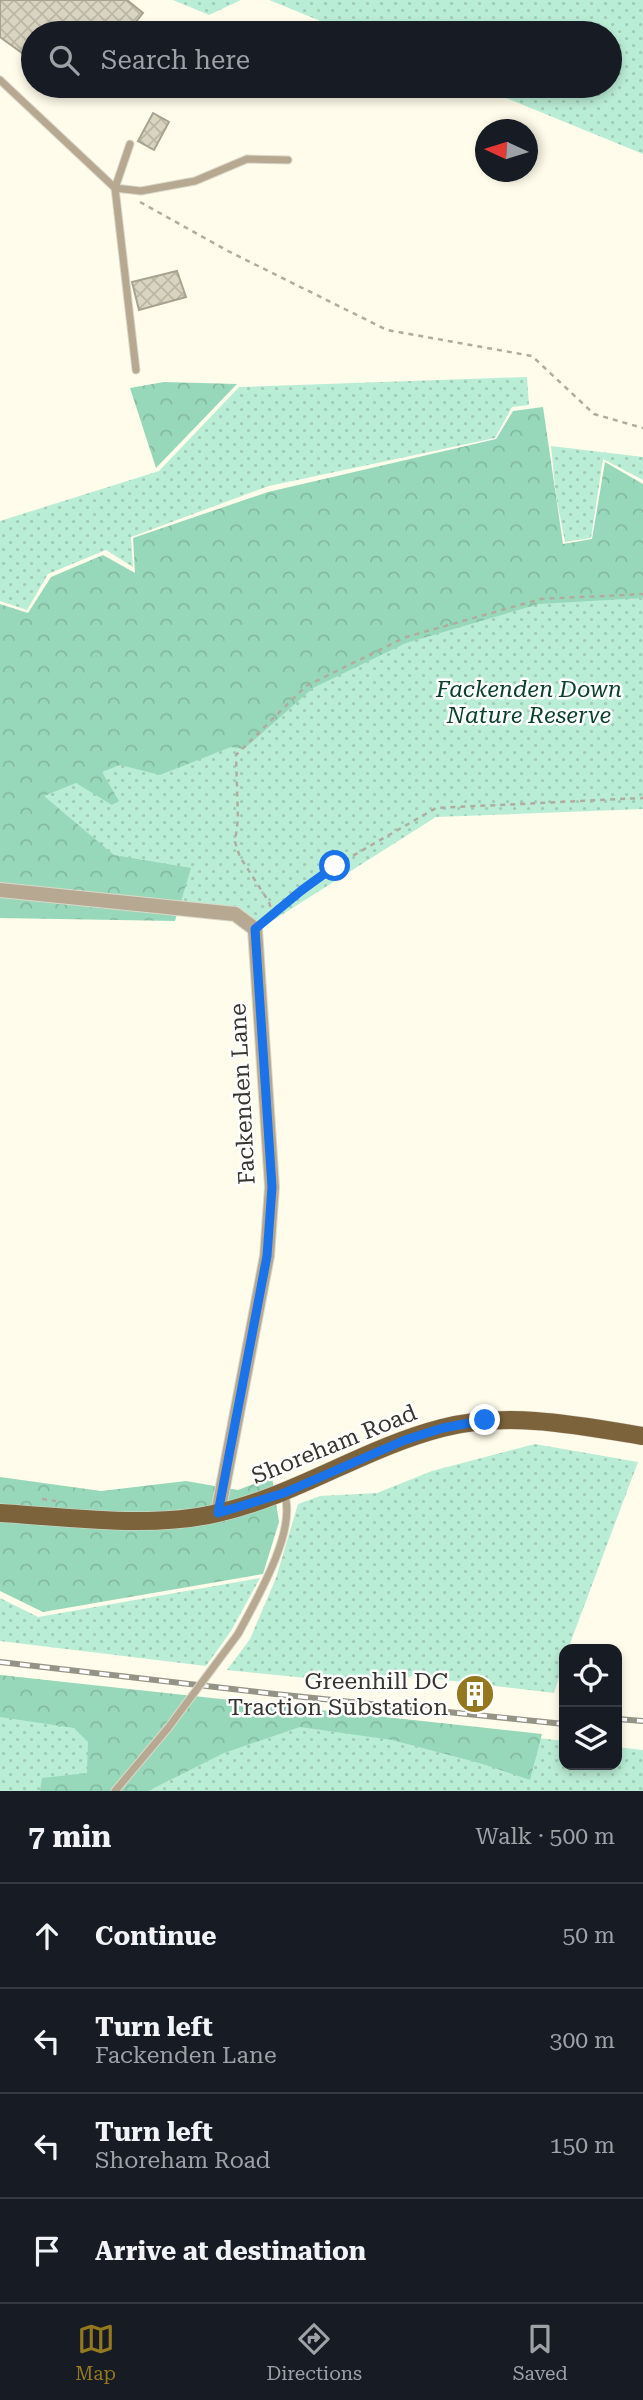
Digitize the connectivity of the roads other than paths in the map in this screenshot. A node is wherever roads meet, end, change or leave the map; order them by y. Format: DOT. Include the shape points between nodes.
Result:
graph roads {
  1 [pos="0,80"];
  2 [pos="130,144"];
  3 [pos="288,160"];
  4 [pos="115,188"];
  5 [pos="136,370"];
  6 [pos="0,890"];
  7 [pos="643,1436"];
  8 [pos="284,1493"];
  9 [pos="0,1513"];
  10 [pos="218,1513"];
  11 [pos="116,1791"];
  1 -- 4 [label="lane"];
  2 -- 4 [label="lane"];
  3 -- 4 [label="lane" via="247,159 195,181 141,191"];
  4 -- 5 [label="lane"];
  6 -- 10 [label="street, Fackenden Lane" via="235,914 255,929 272,1187 267,1256"];
  7 -- 8 [label="main road, Shoreham Road" via="568,1424 485,1420 405,1440"];
  8 -- 10 [label="main road, Shoreham Road"];
  8 -- 11 [label="lane, bridge" via="287,1521 271,1570 238,1634"];
  9 -- 10 [label="main road, Shoreham Road" via="168,1520"];
}
